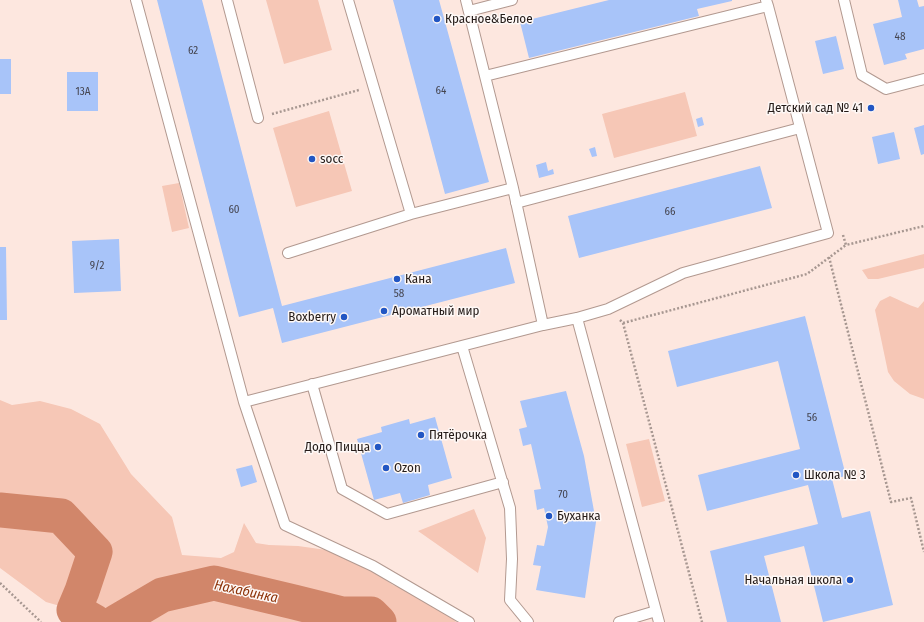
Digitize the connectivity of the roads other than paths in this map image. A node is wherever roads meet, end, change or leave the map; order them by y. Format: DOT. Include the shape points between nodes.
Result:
graph roads {
  1 [pos="136,0"];
  2 [pos="227,0"];
  3 [pos="348,0"];
  4 [pos="466,0"];
  5 [pos="512,0"];
  6 [pos="844,0"];
  7 [pos="767,3"];
  8 [pos="469,11"];
  9 [pos="485,76"];
  10 [pos="924,79"];
  11 [pos="258,118"];
  12 [pos="800,128"];
  13 [pos="513,188"];
  14 [pos="516,203"];
  15 [pos="411,214"];
  16 [pos="288,253"];
  17 [pos="578,318"];
  18 [pos="543,325"];
  19 [pos="462,346"];
  20 [pos="312,384"];
  21 [pos="244,402"];
  22 [pos="503,482"];
  23 [pos="656,611"];
  24 [pos="470,622"];
  25 [pos="528,622"];
  26 [pos="619,622"];
  27 [pos="659,622"];
  1 -- 21 [label="lane"];
  2 -- 11 [label="lane"];
  3 -- 15 [label="lane"];
  4 -- 8 [label="lane"];
  5 -- 8 [label="lane"];
  6 -- 10 [label="lane" via="862,75 886,89"];
  7 -- 9 [label="lane"];
  7 -- 12 [label="lane"];
  8 -- 9 [label="lane"];
  9 -- 13 [label="lane"];
  12 -- 14 [label="lane"];
  12 -- 17 [label="lane" via="828,233 683,273 608,309"];
  13 -- 14 [label="lane"];
  13 -- 15 [label="lane"];
  14 -- 18 [label="lane"];
  15 -- 16 [label="lane"];
  17 -- 18 [label="lane"];
  17 -- 23 [label="lane"];
  18 -- 19 [label="lane"];
  19 -- 20 [label="lane"];
  19 -- 22 [label="lane"];
  20 -- 21 [label="lane"];
  20 -- 22 [label="lane" via="342,489 387,514"];
  21 -- 24 [label="lane" via="285,525 373,566"];
  22 -- 25 [label="lane" via="510,508 510,600"];
  23 -- 26 [label="lane"];
  23 -- 27 [label="lane"];
}
